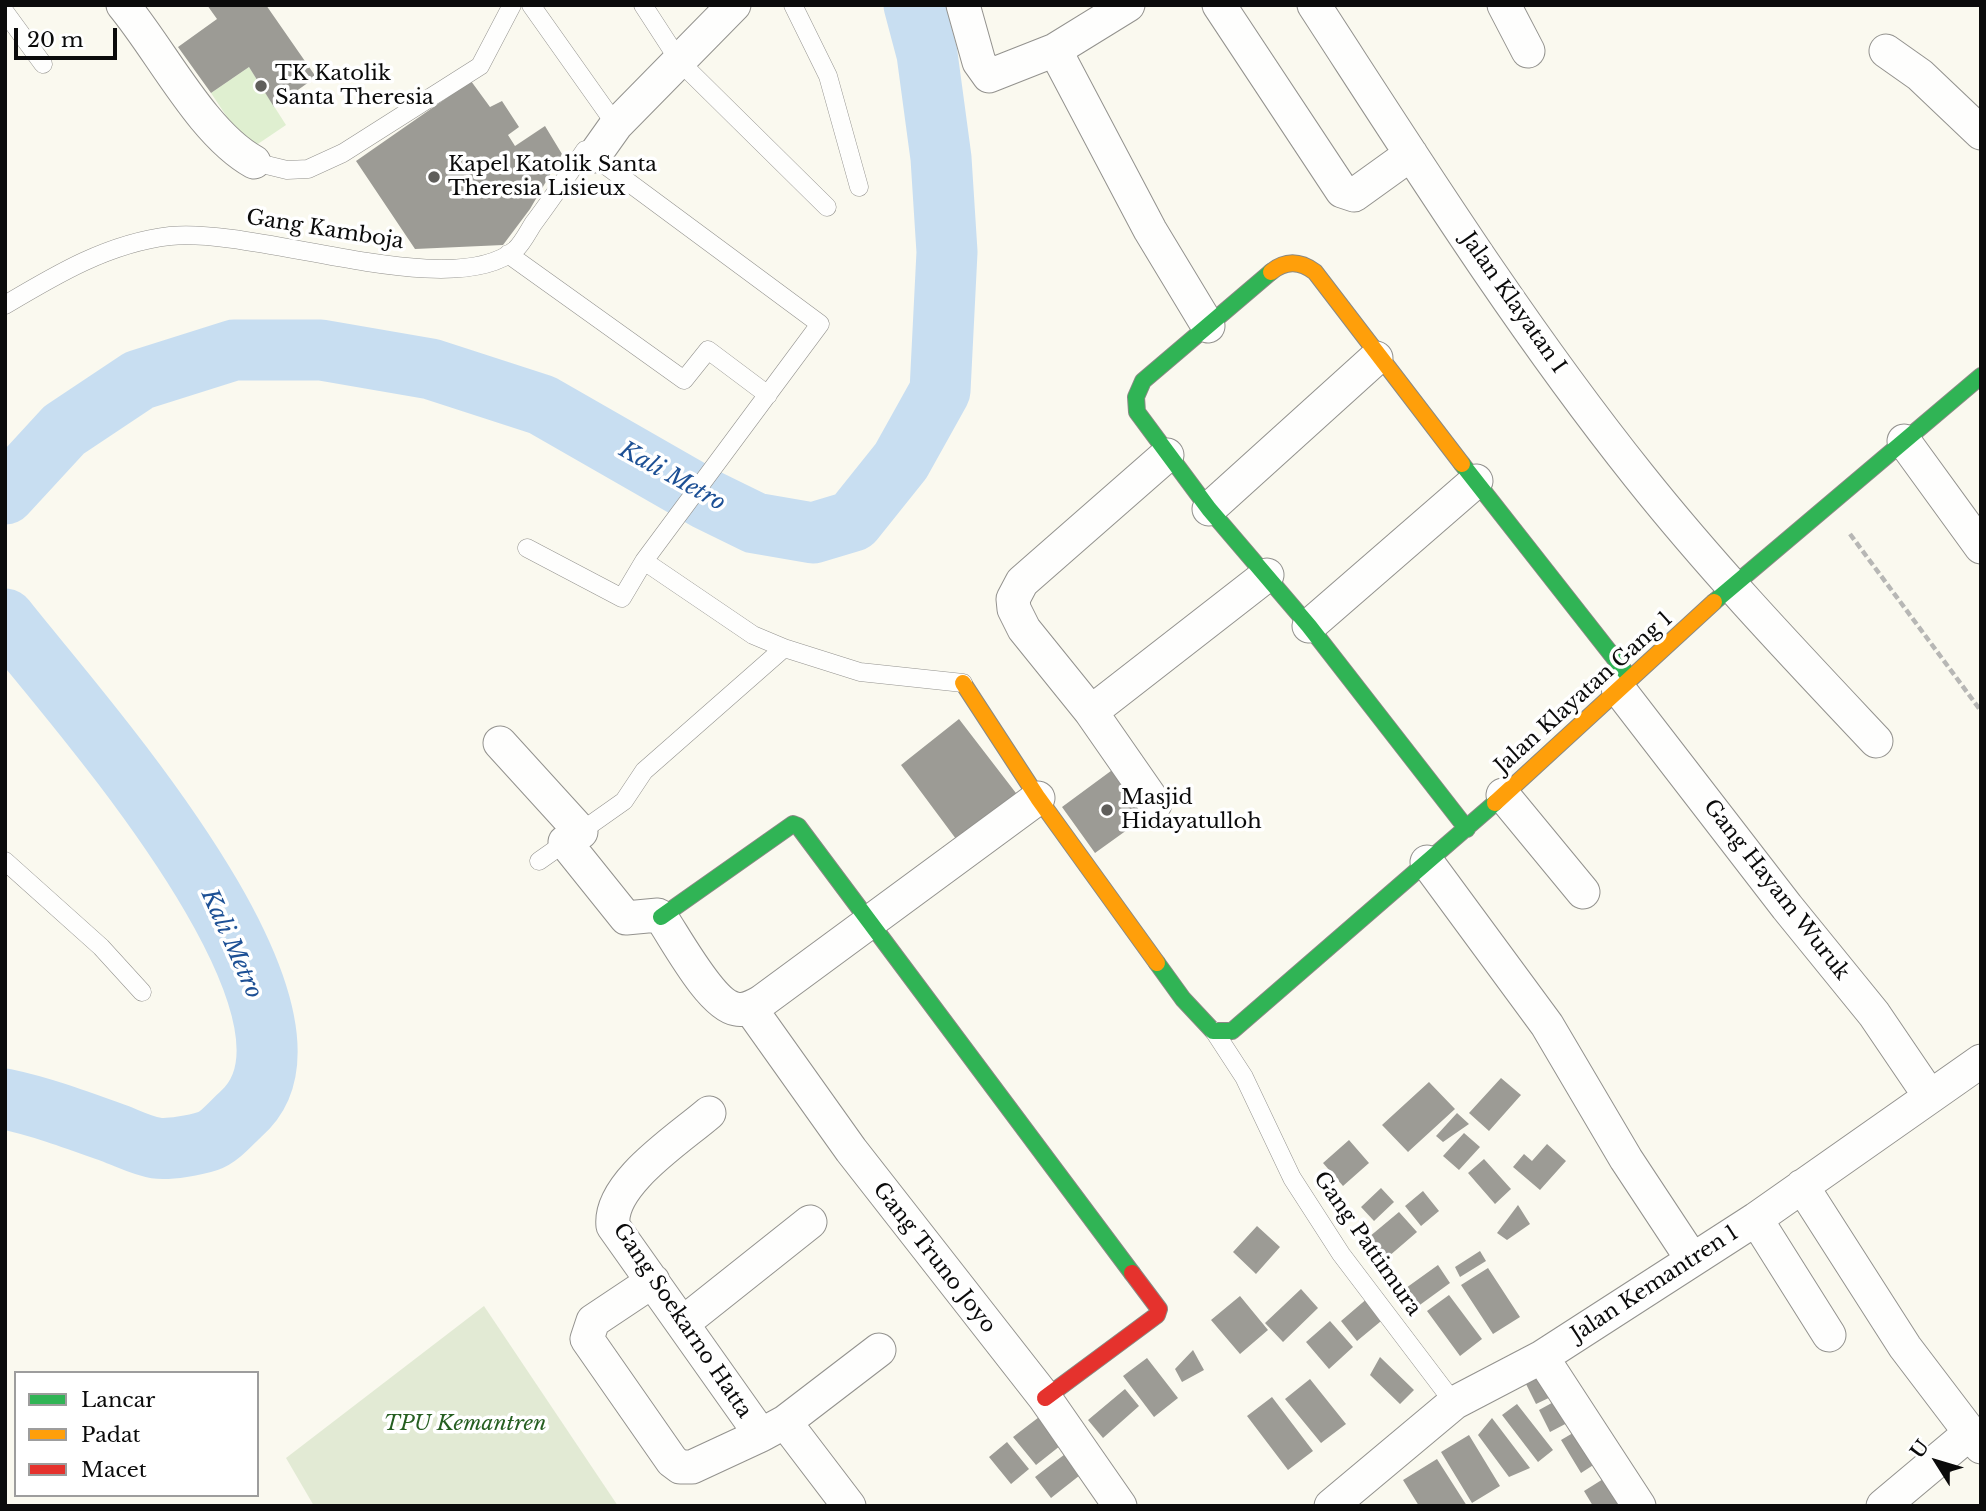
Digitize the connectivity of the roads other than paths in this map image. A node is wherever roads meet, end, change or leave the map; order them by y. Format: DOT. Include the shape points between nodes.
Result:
graph roads {
  1 [pos="123,5"];
  2 [pos="512,5"];
  3 [pos="531,5"];
  4 [pos="643,5"];
  5 [pos="734,5"];
  6 [pos="793,5"];
  7 [pos="963,5"];
  8 [pos="1128,5"];
  9 [pos="1219,5"];
  10 [pos="1504,5"];
  11 [pos="1316,6"];
  12 [pos="5,12"];
  13 [pos="1055,50"];
  14 [pos="1528,51"];
  15 [pos="1886,51"];
  16 [pos="680,62"];
  17 [pos="44,64"];
  18 [pos="616,125"];
  19 [pos="1981,133"];
  20 [pos="1411,154"];
  21 [pos="594,156"];
  22 [pos="254,162"];
  23 [pos="859,187"];
  24 [pos="827,207"];
  25 [pos="508,254"];
  26 [pos="5,305"];
  27 [pos="1208,326"];
  28 [pos="1376,358"];
  29 [pos="1981,376"];
  30 [pos="768,395"];
  31 [pos="1904,441"];
  32 [pos="1167,455"];
  33 [pos="1476,481"];
  34 [pos="1209,509"];
  35 [pos="1981,547"];
  36 [pos="527,548"];
  37 [pos="645,561"];
  38 [pos="1267,575"];
  39 [pos="1733,585"];
  40 [pos="1309,626"];
  41 [pos="784,648"];
  42 [pos="963,683"];
  43 [pos="1624,683"];
  44 [pos="1091,712"];
  45 [pos="1875,741"];
  46 [pos="500,743"];
  47 [pos="1503,795"];
  48 [pos="1038,798"];
  49 [pos="1155,804"];
  50 [pos="1467,830"];
  51 [pos="561,845"];
  52 [pos="5,861"];
  53 [pos="1427,862"];
  54 [pos="1583,892"];
  55 [pos="661,917"];
  56 [pos="868,923"];
  57 [pos="142,992"];
  58 [pos="750,1008"];
  59 [pos="1213,1031"];
  60 [pos="1981,1061"];
  61 [pos="1929,1095"];
  62 [pos="709,1113"];
  63 [pos="1802,1186"];
  64 [pos="1756,1219"];
  65 [pos="810,1222"];
  66 [pos="1692,1259"];
  67 [pos="653,1281"];
  68 [pos="683,1323"];
  69 [pos="1829,1335"];
  70 [pos="879,1350"];
  71 [pos="1542,1357"];
  72 [pos="1045,1398"];
  73 [pos="1454,1403"];
  74 [pos="773,1428"];
  75 [pos="1975,1440"];
  76 [pos="849,1506"];
  77 [pos="1120,1506"];
  78 [pos="1331,1506"];
  79 [pos="1639,1506"];
  80 [pos="1883,1506"];
  1 -- 22 [label="street" via="215,132"];
  2 -- 22 [label="lane" via="480,66 342,153 308,169 287,170"];
  3 -- 18 [label="lane"];
  4 -- 16 [label="lane"];
  5 -- 16 [label="street"];
  6 -- 23 [label="lane" via="828,76"];
  7 -- 13 [label="street" via="979,62 989,76"];
  8 -- 13 [label="street"];
  9 -- 20 [label="street" via="1342,191 1353,195"];
  10 -- 14 [label="street"];
  11 -- 20 [label="street, Jalan Klayatan I"];
  12 -- 17 [label="lane"];
  13 -- 27 [label="street" via="1150,230"];
  15 -- 19 [label="street" via="1920,75"];
  16 -- 18 [label="street"];
  16 -- 24 [label="lane"];
  18 -- 21 [label="street"];
  20 -- 39 [label="street, Jalan Klayatan I" via="1533,335 1640,477"];
  21 -- 25 [label="lane, Gang Kamboja" via="585,150"];
  21 -- 30 [label="lane" via="820,324"];
  25 -- 26 [label="lane, Gang Kamboja" via="481,267 447,271 221,236 172,236 129,243 67,268"];
  25 -- 30 [label="lane" via="684,380 708,350"];
  27 -- 28 [label="street" via="1275,269 1294,261 1315,272"];
  27 -- 32 [label="street" via="1138,390 1135,412"];
  28 -- 33 [label="street"];
  28 -- 34 [label="street"];
  29 -- 31 [label="street, Jalan Klayatan Gang 1"];
  30 -- 37 [label="lane"];
  31 -- 35 [label="street"];
  31 -- 39 [label="street, Jalan Klayatan Gang 1"];
  32 -- 34 [label="street"];
  32 -- 44 [label="street" via="1022,582 1013,599 1024,629"];
  33 -- 40 [label="street"];
  33 -- 43 [label="street"];
  34 -- 38 [label="street"];
  36 -- 37 [label="lane" via="622,598"];
  37 -- 41 [label="lane" via="753,635"];
  38 -- 40 [label="street"];
  38 -- 44 [label="street"];
  39 -- 43 [label="street, Jalan Klayatan Gang 1"];
  39 -- 45 [label="street, Jalan Klayatan I"];
  40 -- 50 [label="street"];
  41 -- 42 [label="lane" via="860,672"];
  41 -- 51 [label="lane" via="644,771 624,801"];
  42 -- 48 [label="street"];
  43 -- 47 [label="street, Jalan Klayatan Gang 1"];
  43 -- 61 [label="street, Gang Hayam Wuruk" via="1787,907 1874,1014"];
  44 -- 49 [label="street"];
  46 -- 51 [label="street"];
  47 -- 50 [label="street, Jalan Klayatan Gang 1"];
  47 -- 54 [label="street"];
  48 -- 56 [label="street"];
  48 -- 59 [label="street" via="1183,999"];
  50 -- 53 [label="street, Jalan Klayatan Gang 1"];
  51 -- 55 [label="street" via="626,918"];
  52 -- 57 [label="lane" via="101,947"];
  53 -- 59 [label="street, Jalan Klayatan Gang 1" via="1232,1031"];
  53 -- 66 [label="street" via="1547,1025"];
  55 -- 56 [label="street" via="793,824"];
  55 -- 58 [label="street" via="720,1002 736,1010"];
  56 -- 58 [label="street"];
  56 -- 72 [label="street" via="1159,1309"];
  58 -- 72 [label="street, Gang Truno Joyo" via="908,1225"];
  59 -- 73 [label="lane, Gang Pattimura" via="1244,1077 1292,1178 1341,1254"];
  60 -- 61 [label="street, Jalan Kemantren 1"];
  61 -- 63 [label="street, Jalan Kemantren 1"];
  62 -- 67 [label="street, Gang Soekarno Hatta" via="623,1188 611,1213 613,1226"];
  63 -- 64 [label="street, Jalan Kemantren 1"];
  63 -- 75 [label="street" via="1905,1347"];
  64 -- 66 [label="street, Jalan Kemantren 1"];
  64 -- 69 [label="street"];
  65 -- 68 [label="street"];
  66 -- 71 [label="street, Jalan Kemantren 1"];
  67 -- 68 [label="street, Gang Soekarno Hatta"];
  67 -- 74 [label="street" via="593,1321 587,1339 664,1450 680,1467 692,1467"];
  68 -- 74 [label="street, Gang Soekarno Hatta"];
  70 -- 74 [label="street"];
  71 -- 73 [label="street, Jalan Kemantren 1"];
  71 -- 79 [label="street"];
  72 -- 77 [label="street, Gang Truno Joyo"];
  73 -- 78 [label="street, Jalan Kemantren 1"];
  74 -- 76 [label="street, Gang Soekarno Hatta"];
  75 -- 80 [label="street"];
}
